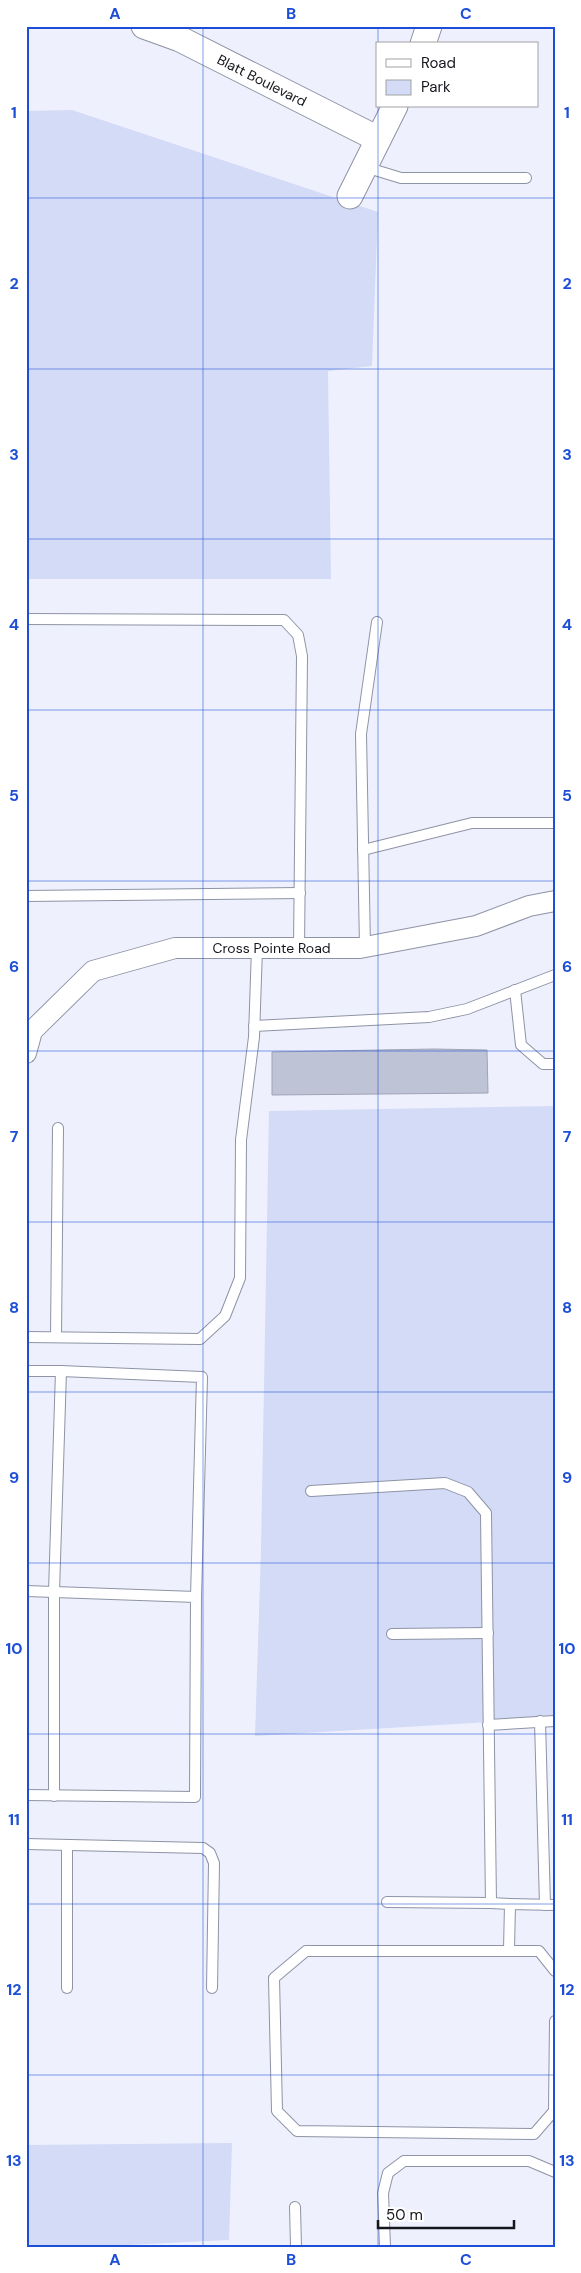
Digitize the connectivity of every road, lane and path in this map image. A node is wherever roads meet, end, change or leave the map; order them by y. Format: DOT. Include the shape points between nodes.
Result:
graph roads {
  1 [pos="144,26"];
  2 [pos="429,26"];
  3 [pos="424,42"];
  4 [pos="394,108"];
  5 [pos="378,139"];
  6 [pos="364,167"];
  7 [pos="526,178"];
  8 [pos="350,196"];
  9 [pos="26,618"];
  10 [pos="377,622"];
  11 [pos="555,823"];
  12 [pos="363,850"];
  13 [pos="300,893"];
  14 [pos="26,896"];
  15 [pos="555,901"];
  16 [pos="364,947"];
  17 [pos="257,948"];
  18 [pos="299,948"];
  19 [pos="555,975"];
  20 [pos="516,990"];
  21 [pos="254,1026"];
  22 [pos="26,1053"];
  23 [pos="555,1064"];
  24 [pos="58,1128"];
  25 [pos="26,1337"];
  26 [pos="56,1337"];
  27 [pos="26,1371"];
  28 [pos="61,1371"];
  29 [pos="311,1491"];
  30 [pos="26,1591"];
  31 [pos="54,1592"];
  32 [pos="196,1597"];
  33 [pos="488,1633"];
  34 [pos="392,1634"];
  35 [pos="540,1721"];
  36 [pos="555,1721"];
  37 [pos="488,1725"];
  38 [pos="26,1796"];
  39 [pos="54,1796"];
  40 [pos="26,1844"];
  41 [pos="67,1845"];
  42 [pos="387,1902"];
  43 [pos="490,1904"];
  44 [pos="510,1904"];
  45 [pos="550,1905"];
  46 [pos="509,1950"];
  47 [pos="555,1971"];
  48 [pos="67,1988"];
  49 [pos="212,1988"];
  50 [pos="555,2021"];
  51 [pos="555,2173"];
  52 [pos="295,2207"];
  53 [pos="296,2247"];
  54 [pos="385,2247"];
  1 -- 5 [label="street, Blatt Boulevard" via="180,38"];
  2 -- 3 [label="street"];
  4 -- 5 [label="street"];
  5 -- 6 [label="street"];
  6 -- 7 [label="lane" via="401,178"];
  6 -- 8 [label="street"];
  9 -- 13 [label="lane" via="284,620 298,635 302,656"];
  10 -- 12 [label="lane" via="361,734"];
  11 -- 12 [label="lane" via="472,823"];
  12 -- 16 [label="lane"];
  13 -- 14 [label="lane"];
  13 -- 18 [label="lane"];
  15 -- 16 [label="street, Cross Pointe Road" via="529,906 476,926"];
  16 -- 18 [label="street, Cross Pointe Road"];
  17 -- 18 [label="street, Cross Pointe Road"];
  17 -- 21 [label="lane"];
  17 -- 22 [label="street, Cross Pointe Road" via="175,948 93,970 32,1031"];
  19 -- 20 [label="lane"];
  20 -- 21 [label="lane" via="467,1009 429,1017"];
  20 -- 23 [label="lane" via="521,1045 543,1064"];
  21 -- 26 [label="lane" via="241,1140 240,1278 225,1316 200,1339"];
  24 -- 26 [label="lane"];
  25 -- 26 [label="lane"];
  27 -- 28 [label="lane"];
  28 -- 31 [label="lane"];
  28 -- 32 [label="lane" via="202,1377"];
  29 -- 33 [label="lane" via="445,1483 468,1492 486,1513"];
  30 -- 31 [label="lane"];
  31 -- 32 [label="lane"];
  31 -- 39 [label="lane"];
  32 -- 39 [label="lane" via="195,1796"];
  33 -- 34 [label="lane"];
  33 -- 37 [label="lane"];
  35 -- 36 [label="lane"];
  35 -- 37 [label="lane"];
  35 -- 45 [label="lane"];
  37 -- 43 [label="lane"];
  38 -- 39 [label="lane"];
  40 -- 41 [label="lane"];
  41 -- 48 [label="lane"];
  41 -- 49 [label="lane" via="202,1848 210,1853 214,1863"];
  42 -- 43 [label="lane"];
  43 -- 44 [label="lane"];
  44 -- 45 [label="lane"];
  44 -- 46 [label="lane"];
  46 -- 47 [label="lane" via="539,1952"];
  46 -- 50 [label="lane" via="306,1951 274,1978 278,2111 297,2131 534,2134 554,2111"];
  51 -- 54 [label="lane" via="529,2161 404,2161 388,2173 383,2193"];
  52 -- 53 [label="lane"];
}
